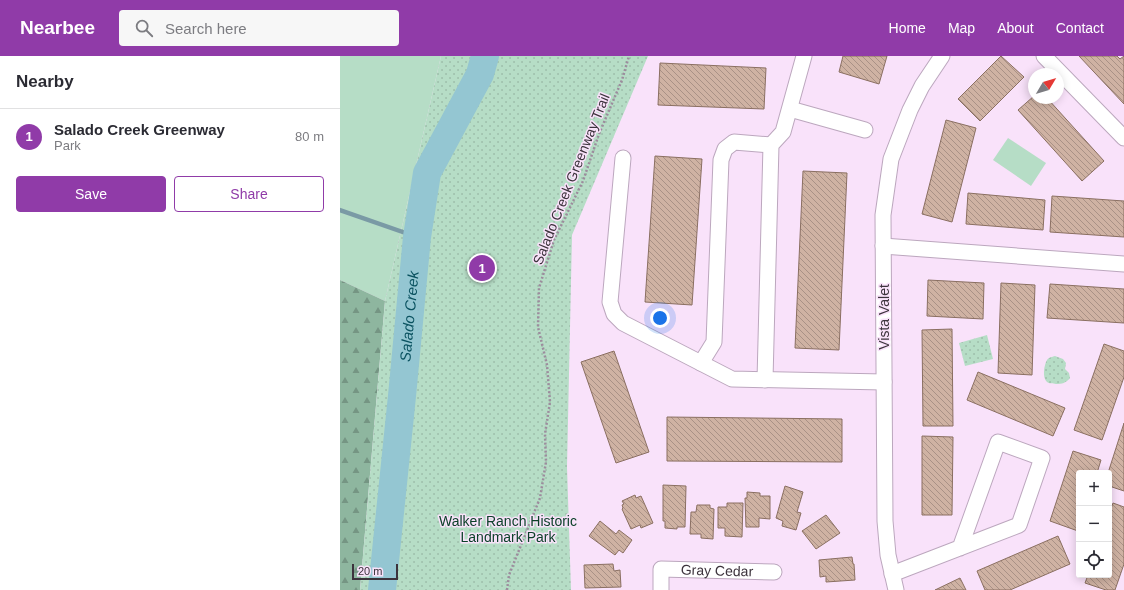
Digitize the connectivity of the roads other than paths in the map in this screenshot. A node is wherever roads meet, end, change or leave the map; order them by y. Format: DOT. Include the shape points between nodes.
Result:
graph roads {
  1 [pos="804,56"];
  2 [pos="942,56"];
  3 [pos="1044,56"];
  4 [pos="790,109"];
  5 [pos="866,130"];
  6 [pos="1124,138"];
  7 [pos="771,145"];
  8 [pos="623,158"];
  9 [pos="883,246"];
  10 [pos="1124,264"];
  11 [pos="701,363"];
  12 [pos="765,380"];
  13 [pos="884,382"];
  14 [pos="960,548"];
  15 [pos="774,572"];
  16 [pos="892,574"];
  17 [pos="661,590"];
  18 [pos="896,590"];
  1 -- 4 [label="street"];
  2 -- 9 [label="street, Vista Valet" via="910,110 891,159 883,215"];
  3 -- 6 [label="street"];
  4 -- 5 [label="street"];
  4 -- 7 [label="street" via="784,132"];
  7 -- 11 [label="street" via="734,142 725,149 721,160 714,342"];
  7 -- 12 [label="street"];
  8 -- 11 [label="street" via="610,302 614,314 623,323"];
  9 -- 10 [label="street"];
  9 -- 13 [label="street, Vista Valet"];
  11 -- 12 [label="street" via="732,379"];
  12 -- 13 [label="street"];
  13 -- 16 [label="street, Vista Valet" via="885,521"];
  14 -- 14 [label="street" via="1019,525 1042,458 998,442"];
  14 -- 16 [label="street"];
  15 -- 17 [label="street, Gray Cedar" via="661,570"];
  16 -- 18 [label="street, Vista Valet"];
}
